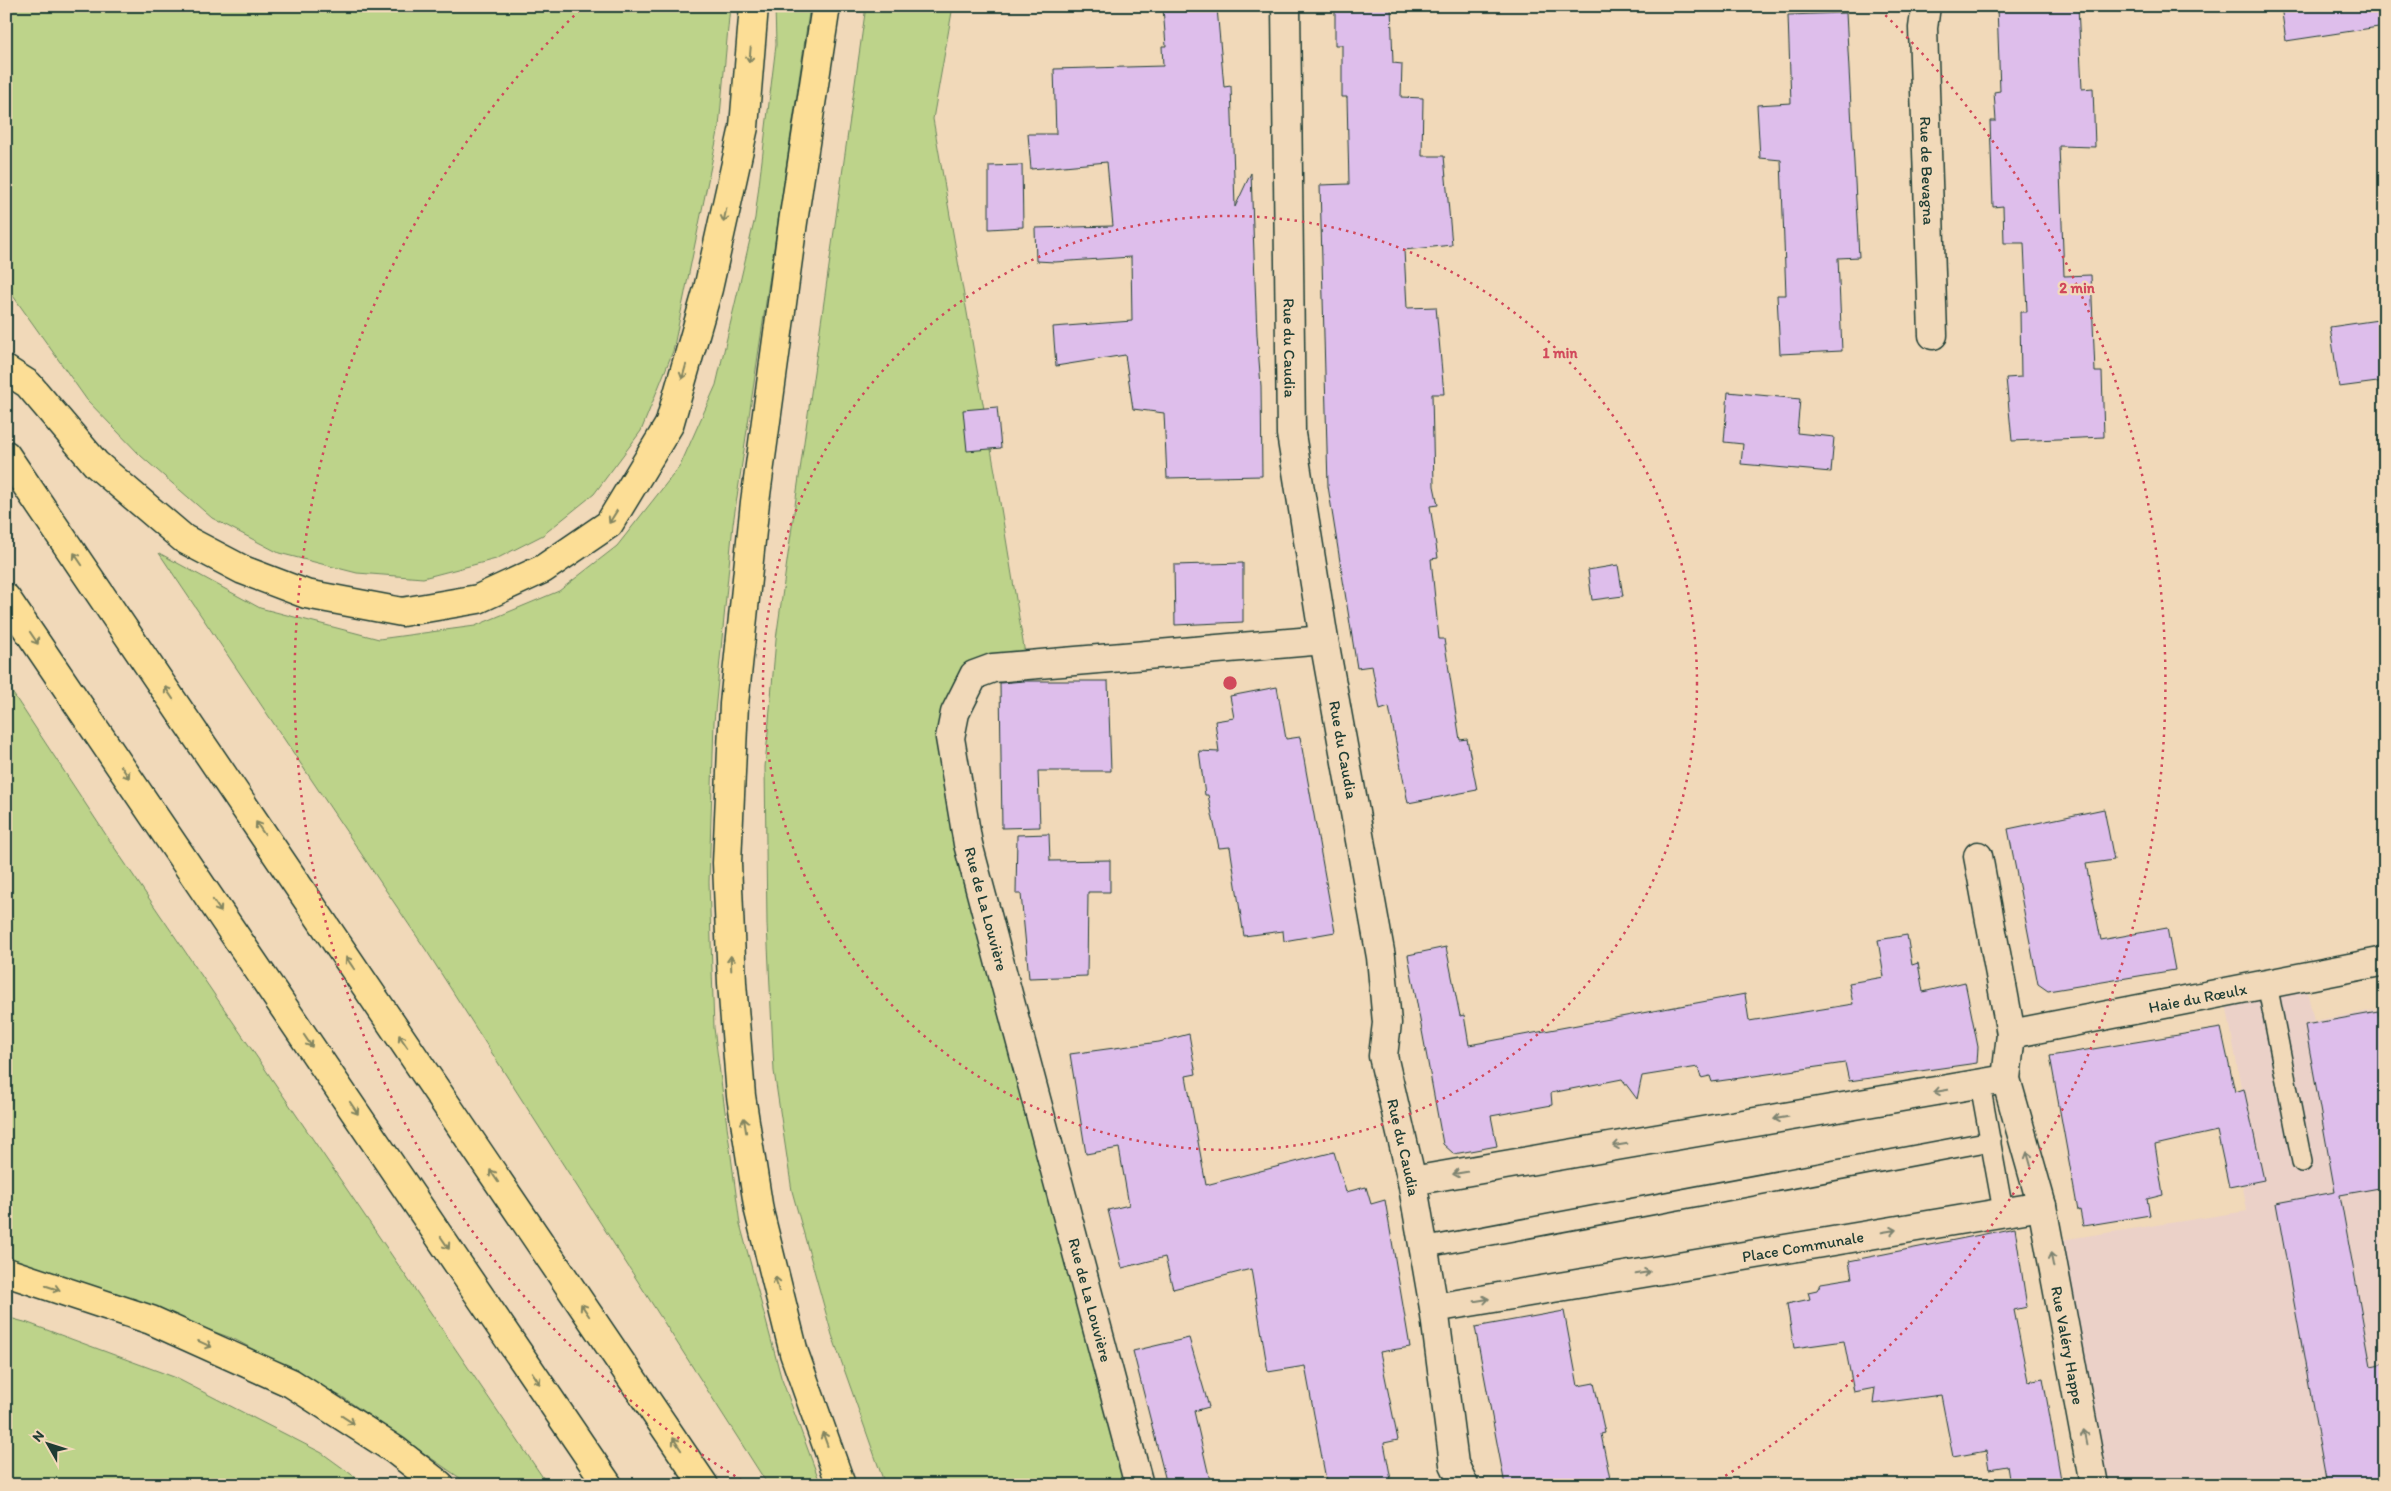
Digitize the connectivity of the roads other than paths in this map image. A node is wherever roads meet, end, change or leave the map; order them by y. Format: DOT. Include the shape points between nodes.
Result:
graph roads {
  1 [pos="754,6"];
  2 [pos="826,6"];
  3 [pos="1286,6"];
  4 [pos="1926,6"];
  5 [pos="1933,335"];
  6 [pos="6,370"];
  7 [pos="6,455"];
  8 [pos="6,598"];
  9 [pos="1324,640"];
  10 [pos="1978,856"];
  11 [pos="2385,961"];
  12 [pos="2266,984"];
  13 [pos="2011,1034"];
  14 [pos="1993,1081"];
  15 [pos="1991,1141"];
  16 [pos="2302,1162"];
  17 [pos="1412,1181"];
  18 [pos="2042,1206"];
  19 [pos="2003,1211"];
  20 [pos="1422,1248"];
  21 [pos="6,1272"];
  22 [pos="1434,1308"];
  23 [pos="440,1485"];
  24 [pos="608,1485"];
  25 [pos="704,1485"];
  26 [pos="841,1485"];
  27 [pos="1139,1485"];
  28 [pos="1464,1485"];
  29 [pos="2094,1485"];
  1 -- 6 [label="highway, one-way" via="744,127 708,289 669,425 609,524 543,569 478,599 402,612 306,594 243,570 184,539 96,464 28,384"];
  26 -- 2 [label="highway, one-way" via="794,1352 758,1211 741,1096 732,983 728,863 734,704 755,502"];
  3 -- 9 [label="street, Rue du Caudia" via="1291,434"];
  4 -- 5 [label="street, Rue de Bevagna" via="1922,28"];
  25 -- 7 [label="highway, one-way"];
  8 -- 24 [label="highway, one-way"];
  9 -- 17 [label="street, Rue du Caudia" via="1381,957 1387,1023 1383,1056"];
  9 -- 27 [label="street, Rue de La Louvière" via="993,668 974,675 955,713 950,738 968,844"];
  10 -- 13 [label="street"];
  11 -- 12 [label="street, Haie du Rœulx"];
  12 -- 13 [label="street, Haie du Rœulx"];
  12 -- 16 [label="lane"];
  13 -- 14 [label="street"];
  14 -- 15 [label="lane"];
  14 -- 17 [label="street, one-way"];
  18 -- 14 [label="street, one-way"];
  15 -- 19 [label="lane"];
  15 -- 20 [label="lane"];
  17 -- 20 [label="street, Rue du Caudia"];
  18 -- 19 [label="street, Place Communale"];
  29 -- 18 [label="street, Rue Valéry Happe, one-way"];
  22 -- 19 [label="street, Place Communale, one-way"];
  20 -- 22 [label="street, Rue du Caudia"];
  21 -- 23 [label="highway, one-way" via="151,1320 291,1383 395,1450"];
  22 -- 28 [label="street, Rue du Caudia" via="1454,1464"];
}
